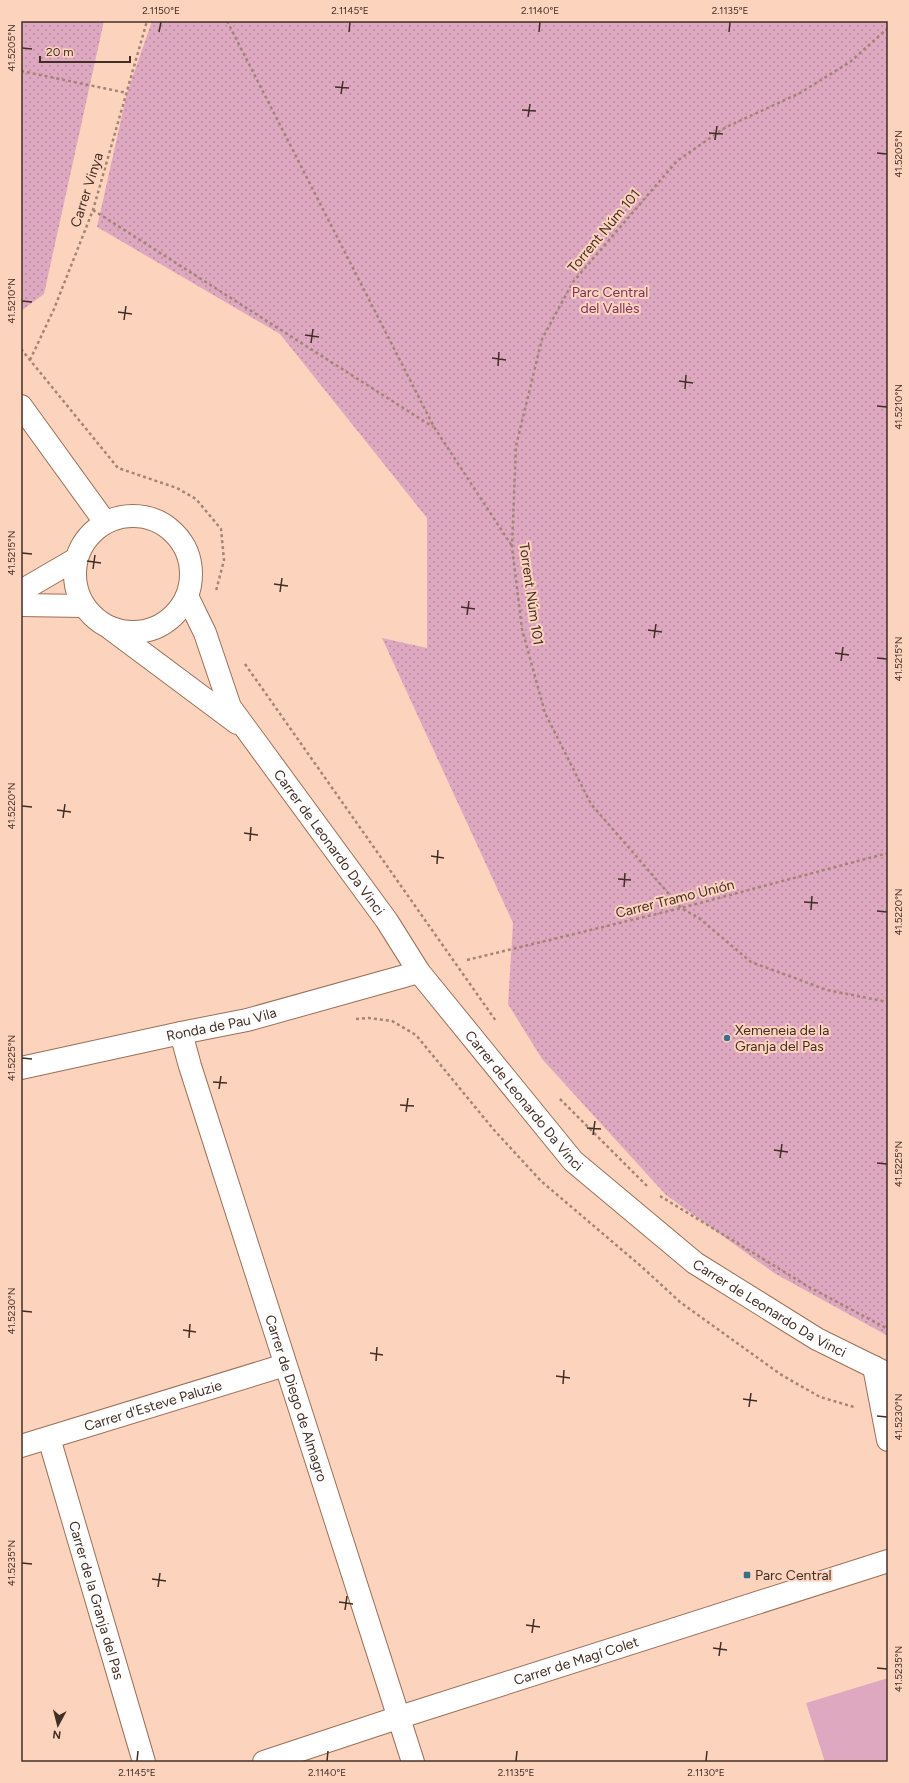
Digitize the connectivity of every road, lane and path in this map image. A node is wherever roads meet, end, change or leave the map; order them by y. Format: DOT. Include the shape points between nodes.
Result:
graph roads {
  1 [pos="147,21"];
  2 [pos="227,21"];
  3 [pos="888,28"];
  4 [pos="21,71"];
  5 [pos="128,94"];
  6 [pos="93,210"];
  7 [pos="21,349"];
  8 [pos="29,360"];
  9 [pos="21,406"];
  10 [pos="434,428"];
  11 [pos="105,522"];
  12 [pos="512,547"];
  13 [pos="76,559"];
  14 [pos="21,591"];
  15 [pos="187,596"];
  16 [pos="215,598"];
  17 [pos="21,605"];
  18 [pos="84,606"];
  19 [pos="107,626"];
  20 [pos="244,662"];
  21 [pos="249,732"];
  22 [pos="888,853"];
  23 [pos="681,908"];
  24 [pos="467,960"];
  25 [pos="419,972"];
  26 [pos="888,1002"];
  27 [pos="353,1019"];
  28 [pos="496,1021"];
  29 [pos="181,1033"];
  30 [pos="21,1068"];
  31 [pos="556,1095"];
  32 [pos="650,1188"];
  33 [pos="655,1194"];
  34 [pos="888,1329"];
  35 [pos="285,1365"];
  36 [pos="881,1370"];
  37 [pos="883,1416"];
  38 [pos="48,1438"];
  39 [pos="888,1440"];
  40 [pos="21,1446"];
  41 [pos="888,1561"];
  42 [pos="400,1717"];
  43 [pos="144,1762"];
  44 [pos="264,1762"];
  45 [pos="413,1762"];
  1 -- 5 [label="path, Carrer Vinya"];
  2 -- 10 [label="path"];
  3 -- 12 [label="path, Torrent Núm 101" via="850,62 800,93 726,127 677,161 573,282 542,339 516,446"];
  4 -- 5 [label="path"];
  5 -- 6 [label="path, Carrer Vinya"];
  6 -- 8 [label="path, Carrer Vinya" via="54,309"];
  6 -- 10 [label="path"];
  7 -- 8 [label="path"];
  8 -- 16 [label="path" via="118,468 177,488 196,499 221,529 224,560"];
  9 -- 11 [label="street"];
  10 -- 12 [label="path"];
  11 -- 13 [label="street" via="87,538"];
  11 -- 15 [label="street" via="122,516 140,516 157,521 172,530 183,544 190,561 191,578"];
  12 -- 23 [label="path, Torrent Núm 101" via="522,629 545,713 590,804"];
  13 -- 14 [label="street"];
  13 -- 18 [label="street" via="74,575 77,591"];
  15 -- 19 [label="street" via="177,612 162,624 144,631 125,632"];
  15 -- 21 [label="street, Carrer de Leonardo Da Vinci" via="206,633 230,707"];
  17 -- 18 [label="street"];
  18 -- 19 [label="street"];
  19 -- 21 [label="street, Carrer de Leonardo Da Vinci"];
  20 -- 28 [label="path"];
  21 -- 25 [label="street, Carrer de Leonardo Da Vinci" via="387,921"];
  22 -- 23 [label="path, Carrer Tramo Unión"];
  23 -- 24 [label="path, Carrer Tramo Unión"];
  23 -- 26 [label="path, Torrent Núm 101" via="699,918 751,962 827,990"];
  25 -- 29 [label="street, Ronda de Pau Vila" via="276,1013"];
  25 -- 36 [label="street, Carrer de Leonardo Da Vinci" via="572,1161 695,1263 817,1339"];
  27 -- 37 [label="path" via="392,1021 416,1035 494,1130 541,1181 680,1302 780,1374 820,1397"];
  29 -- 30 [label="street, Ronda de Pau Vila"];
  29 -- 35 [label="street, Carrer de Diego de Almagro"];
  31 -- 32 [label="path"];
  33 -- 34 [label="path" via="809,1287"];
  35 -- 38 [label="street, Carrer d'Esteve Paluzie"];
  35 -- 42 [label="street, Carrer de Diego de Almagro"];
  36 -- 37 [label="street"];
  37 -- 39 [label="street"];
  38 -- 40 [label="street, Carrer d'Esteve Paluzie"];
  38 -- 43 [label="street, Carrer de la Granja del Pas"];
  41 -- 42 [label="street, Carrer de Magí Colet"];
  42 -- 44 [label="street, Carrer de Magí Colet"];
  42 -- 45 [label="street, Carrer de Diego de Almagro"];
}
